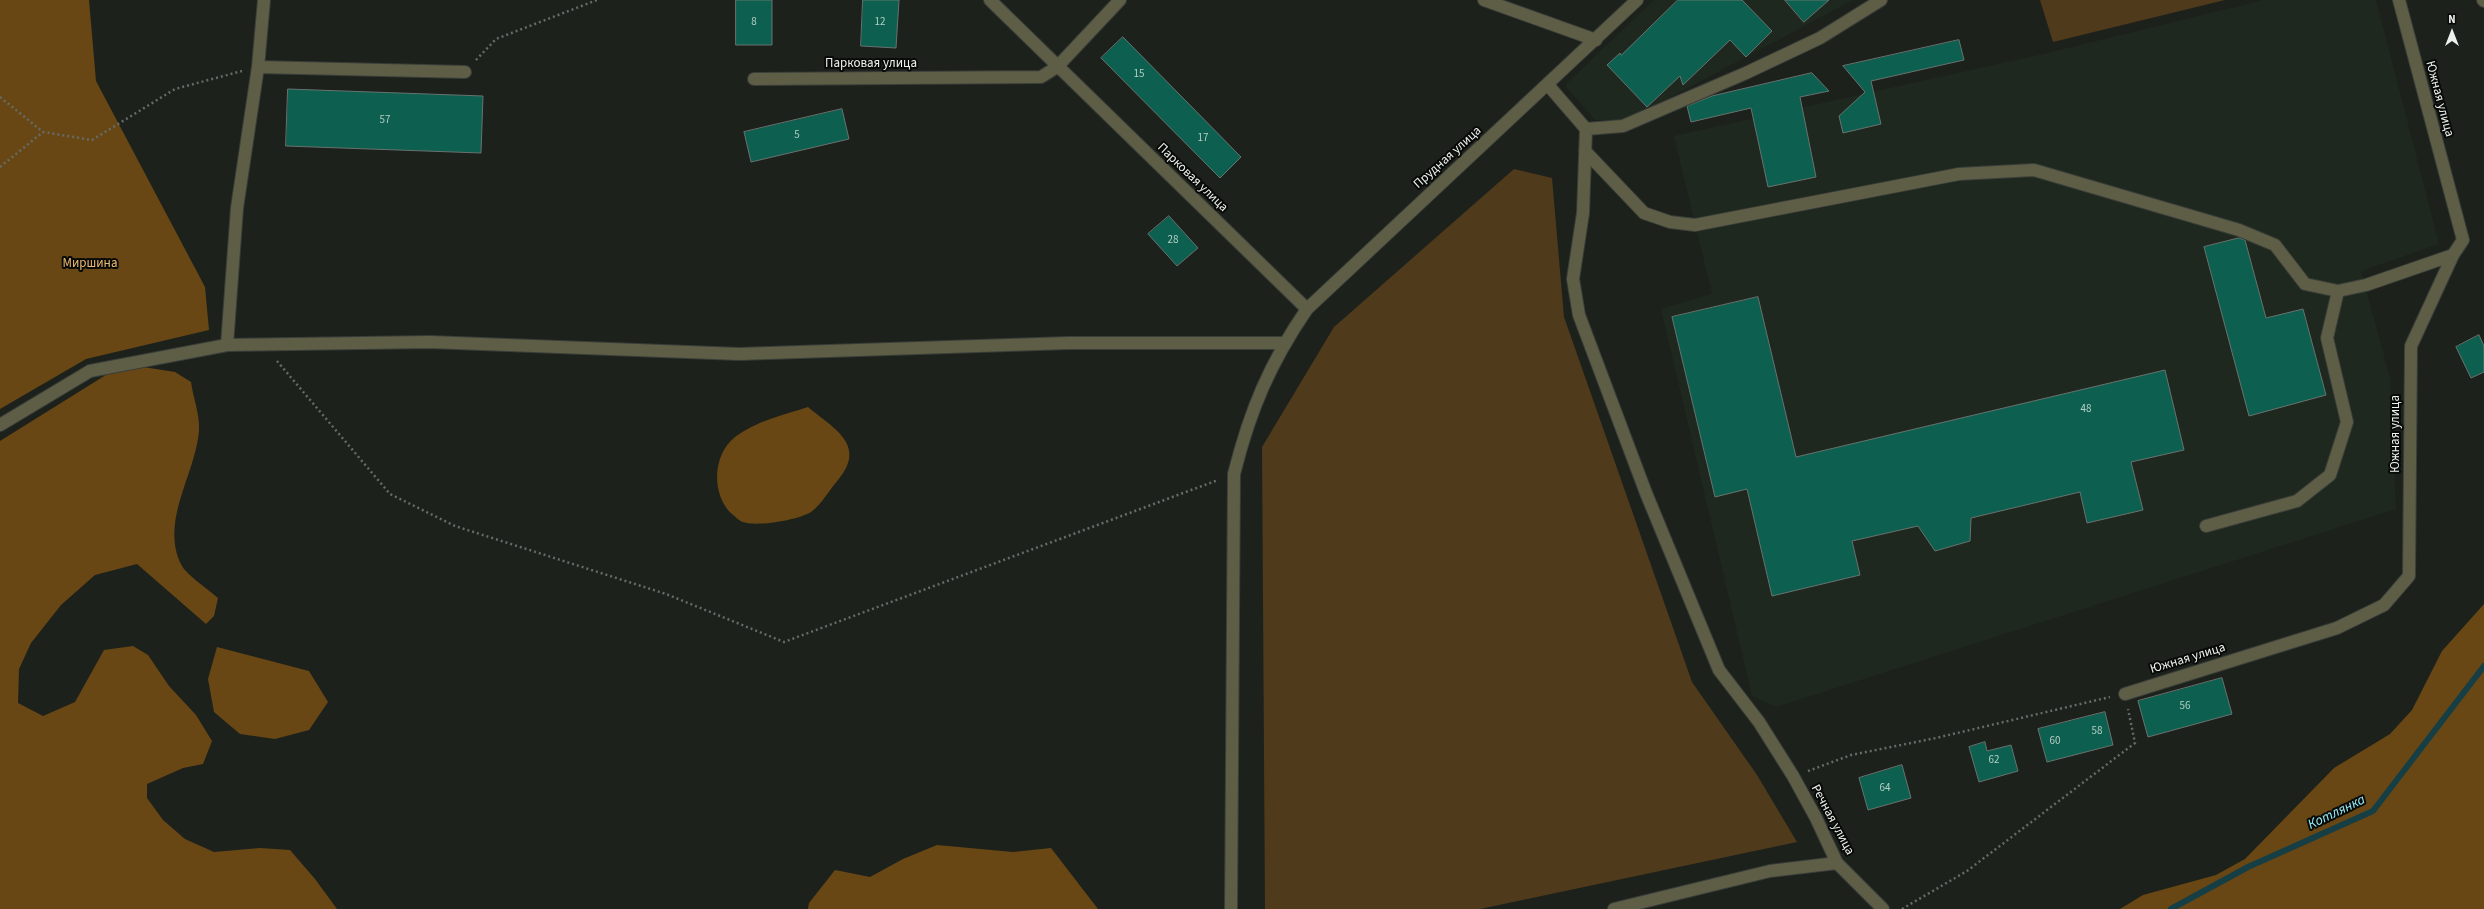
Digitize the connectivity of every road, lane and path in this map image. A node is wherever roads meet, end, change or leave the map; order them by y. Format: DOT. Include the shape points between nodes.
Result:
graph roads {
  1 [pos="264,0"];
  2 [pos="597,0"];
  3 [pos="990,0"];
  4 [pos="1120,0"];
  5 [pos="1484,0"];
  6 [pos="1637,0"];
  7 [pos="1881,0"];
  8 [pos="2399,0"];
  9 [pos="1596,40"];
  10 [pos="258,67"];
  11 [pos="1058,67"];
  12 [pos="465,72"];
  13 [pos="754,79"];
  14 [pos="1548,85"];
  15 [pos="0,97"];
  16 [pos="1586,129"];
  17 [pos="43,132"];
  18 [pos="1585,150"];
  19 [pos="0,167"];
  20 [pos="2453,255"];
  21 [pos="2338,291"];
  22 [pos="1307,309"];
  23 [pos="1284,343"];
  24 [pos="263,344"];
  25 [pos="227,345"];
  26 [pos="0,425"];
  27 [pos="1234,474"];
  28 [pos="2206,526"];
  29 [pos="2125,694"];
  30 [pos="1793,776"];
  31 [pos="1837,863"];
  32 [pos="1231,909"];
  33 [pos="1614,909"];
  34 [pos="1883,909"];
  35 [pos="1902,909"];
  1 -- 10 [label="street"];
  2 -- 12 [label="path" via="496,39"];
  3 -- 11 [label="street, Парковая улица"];
  4 -- 11 [label="street, Парковая улица"];
  5 -- 9 [label="street"];
  6 -- 9 [label="street, Прудная улица"];
  7 -- 16 [label="street" via="1820,38 1746,73 1623,126"];
  8 -- 20 [label="street, Южная улица" via="2463,240"];
  9 -- 14 [label="street, Прудная улица"];
  10 -- 12 [label="street"];
  10 -- 17 [label="path" via="175,89 92,140"];
  10 -- 25 [label="street" via="238,208"];
  11 -- 13 [label="street, Парковая улица" via="1041,77"];
  11 -- 22 [label="street, Парковая улица"];
  14 -- 16 [label="street"];
  14 -- 22 [label="street, Прудная улица" via="1391,228"];
  15 -- 17 [label="path"];
  16 -- 18 [label="street, Речная улица"];
  17 -- 19 [label="path"];
  18 -- 21 [label="street" via="1644,213 1670,222 1695,225 1960,174 2034,170 2239,230 2275,245 2305,284"];
  18 -- 30 [label="street, Речная улица" via="1583,213 1573,279 1579,315 1646,493 1720,670 1759,722"];
  20 -- 21 [label="street"];
  20 -- 29 [label="street, Южная улица" via="2411,346 2409,576 2384,605 2337,628"];
  21 -- 28 [label="street" via="2326,338 2347,422 2330,475 2297,501"];
  22 -- 23 [label="street, Прудная улица"];
  23 -- 24 [label="street" via="1068,343 739,354 430,342"];
  23 -- 27 [label="street, Прудная улица" via="1247,425"];
  24 -- 25 [label="street"];
  24 -- 27 [label="path" via="390,494 456,526 666,594 784,642"];
  25 -- 26 [label="street" via="90,371"];
  27 -- 32 [label="street, Прудная улица"];
  29 -- 30 [label="path" via="1851,755"];
  29 -- 35 [label="path" via="2135,743 1967,871"];
  30 -- 31 [label="street, Речная улица"];
  31 -- 33 [label="street" via="1770,871"];
  31 -- 34 [label="street, Речная улица"];
}
